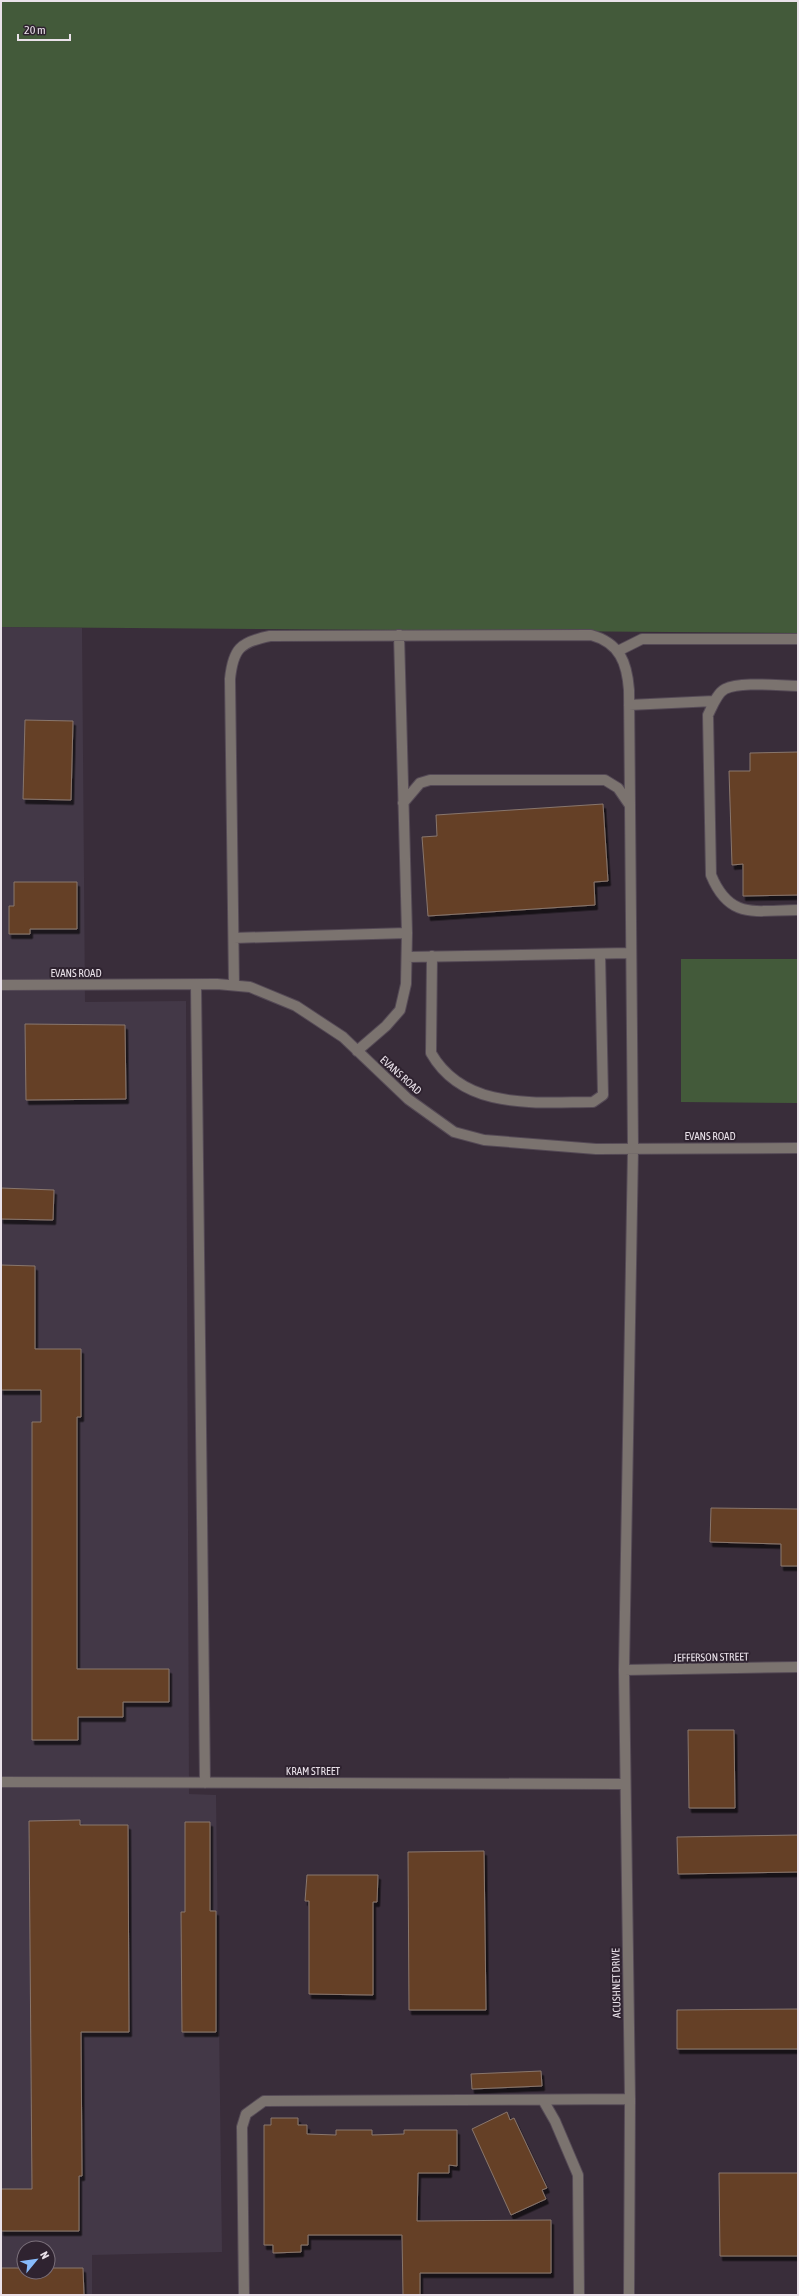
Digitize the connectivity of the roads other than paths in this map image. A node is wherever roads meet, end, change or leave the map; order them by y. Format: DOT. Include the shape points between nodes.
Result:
graph roads {
  1 [pos="399,635"];
  2 [pos="798,639"];
  3 [pos="618,651"];
  4 [pos="798,686"];
  5 [pos="714,701"];
  6 [pos="629,705"];
  7 [pos="403,803"];
  8 [pos="629,804"];
  9 [pos="798,910"];
  10 [pos="407,933"];
  11 [pos="234,938"];
  12 [pos="630,953"];
  13 [pos="600,954"];
  14 [pos="432,956"];
  15 [pos="407,957"];
  16 [pos="196,984"];
  17 [pos="1,985"];
  18 [pos="234,985"];
  19 [pos="357,1051"];
  20 [pos="798,1148"];
  21 [pos="633,1149"];
  22 [pos="798,1667"];
  23 [pos="624,1670"];
  24 [pos="1,1782"];
  25 [pos="205,1783"];
  26 [pos="625,1784"];
  27 [pos="630,2098"];
  28 [pos="543,2100"];
  29 [pos="244,2295"];
  30 [pos="579,2295"];
  31 [pos="629,2295"];
  1 -- 3 [label="street" via="591,634 603,638"];
  1 -- 7 [label="street"];
  1 -- 11 [label="street" via="270,636 240,646 232,659 230,679"];
  2 -- 3 [label="street" via="642,639"];
  3 -- 6 [label="street, ACUSHNET DRIVE" via="628,669"];
  4 -- 5 [label="street" via="739,686 724,689"];
  5 -- 6 [label="street"];
  5 -- 9 [label="street" via="708,715 711,875 716,888 727,902 745,910"];
  6 -- 8 [label="street, ACUSHNET DRIVE"];
  7 -- 8 [label="street" via="420,783 430,780 605,780 618,788"];
  7 -- 10 [label="street"];
  8 -- 12 [label="street, ACUSHNET DRIVE"];
  10 -- 11 [label="street"];
  10 -- 15 [label="street"];
  11 -- 18 [label="street"];
  12 -- 13 [label="street"];
  12 -- 21 [label="street, ACUSHNET DRIVE"];
  13 -- 14 [label="street"];
  13 -- 14 [label="street" via="603,1095 593,1102 505,1101 483,1095 457,1082 437,1064 431,1053"];
  14 -- 15 [label="street"];
  15 -- 19 [label="street" via="406,984 400,1010"];
  16 -- 17 [label="street, EVANS ROAD"];
  16 -- 18 [label="street, EVANS ROAD"];
  16 -- 25 [label="street"];
  18 -- 19 [label="street, EVANS ROAD" via="250,987 296,1006 343,1038"];
  19 -- 21 [label="street, EVANS ROAD" via="408,1098 454,1132 484,1140 596,1149"];
  20 -- 21 [label="street, EVANS ROAD"];
  21 -- 23 [label="street, ACUSHNET DRIVE"];
  22 -- 23 [label="street, JEFFERSON STREET"];
  23 -- 26 [label="street, ACUSHNET DRIVE"];
  24 -- 25 [label="street, KRAM STREET"];
  25 -- 26 [label="street, KRAM STREET"];
  26 -- 27 [label="street, ACUSHNET DRIVE"];
  27 -- 28 [label="street"];
  27 -- 31 [label="street, ACUSHNET DRIVE"];
  28 -- 29 [label="street" via="264,2101 256,2105 246,2114 242,2128"];
  28 -- 30 [label="street" via="578,2175"];
}
